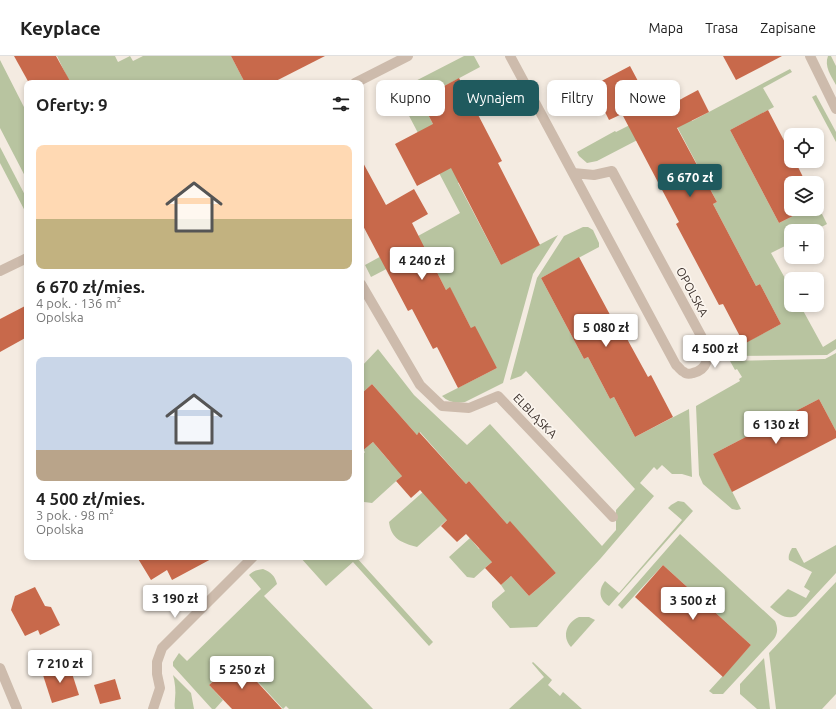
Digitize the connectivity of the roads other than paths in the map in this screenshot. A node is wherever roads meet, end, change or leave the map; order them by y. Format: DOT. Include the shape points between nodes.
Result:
graph roads {
  1 [pos="408,56"];
  2 [pos="510,56"];
  3 [pos="810,56"];
  4 [pos="361,80"];
  5 [pos="836,109"];
  6 [pos="573,173"];
  7 [pos="24,259"];
  8 [pos="0,271"];
  9 [pos="364,289"];
  10 [pos="613,517"];
  11 [pos="250,560"];
  12 [pos="0,668"];
  13 [pos="17,709"];
  14 [pos="153,709"];
  1 -- 4 [label="street"];
  2 -- 6 [label="street, OPOLSKA"];
  3 -- 5 [label="street"];
  6 -- 6 [label="street, OPOLSKA" via="676,365 684,373 698,372 707,360 706,345 612,171 594,175"];
  7 -- 8 [label="street"];
  9 -- 10 [label="street, ELBLĄSKA" via="420,385 442,406 468,408 498,396"];
  11 -- 14 [label="street" via="162,648 157,662 160,688"];
  12 -- 13 [label="street"];
}
